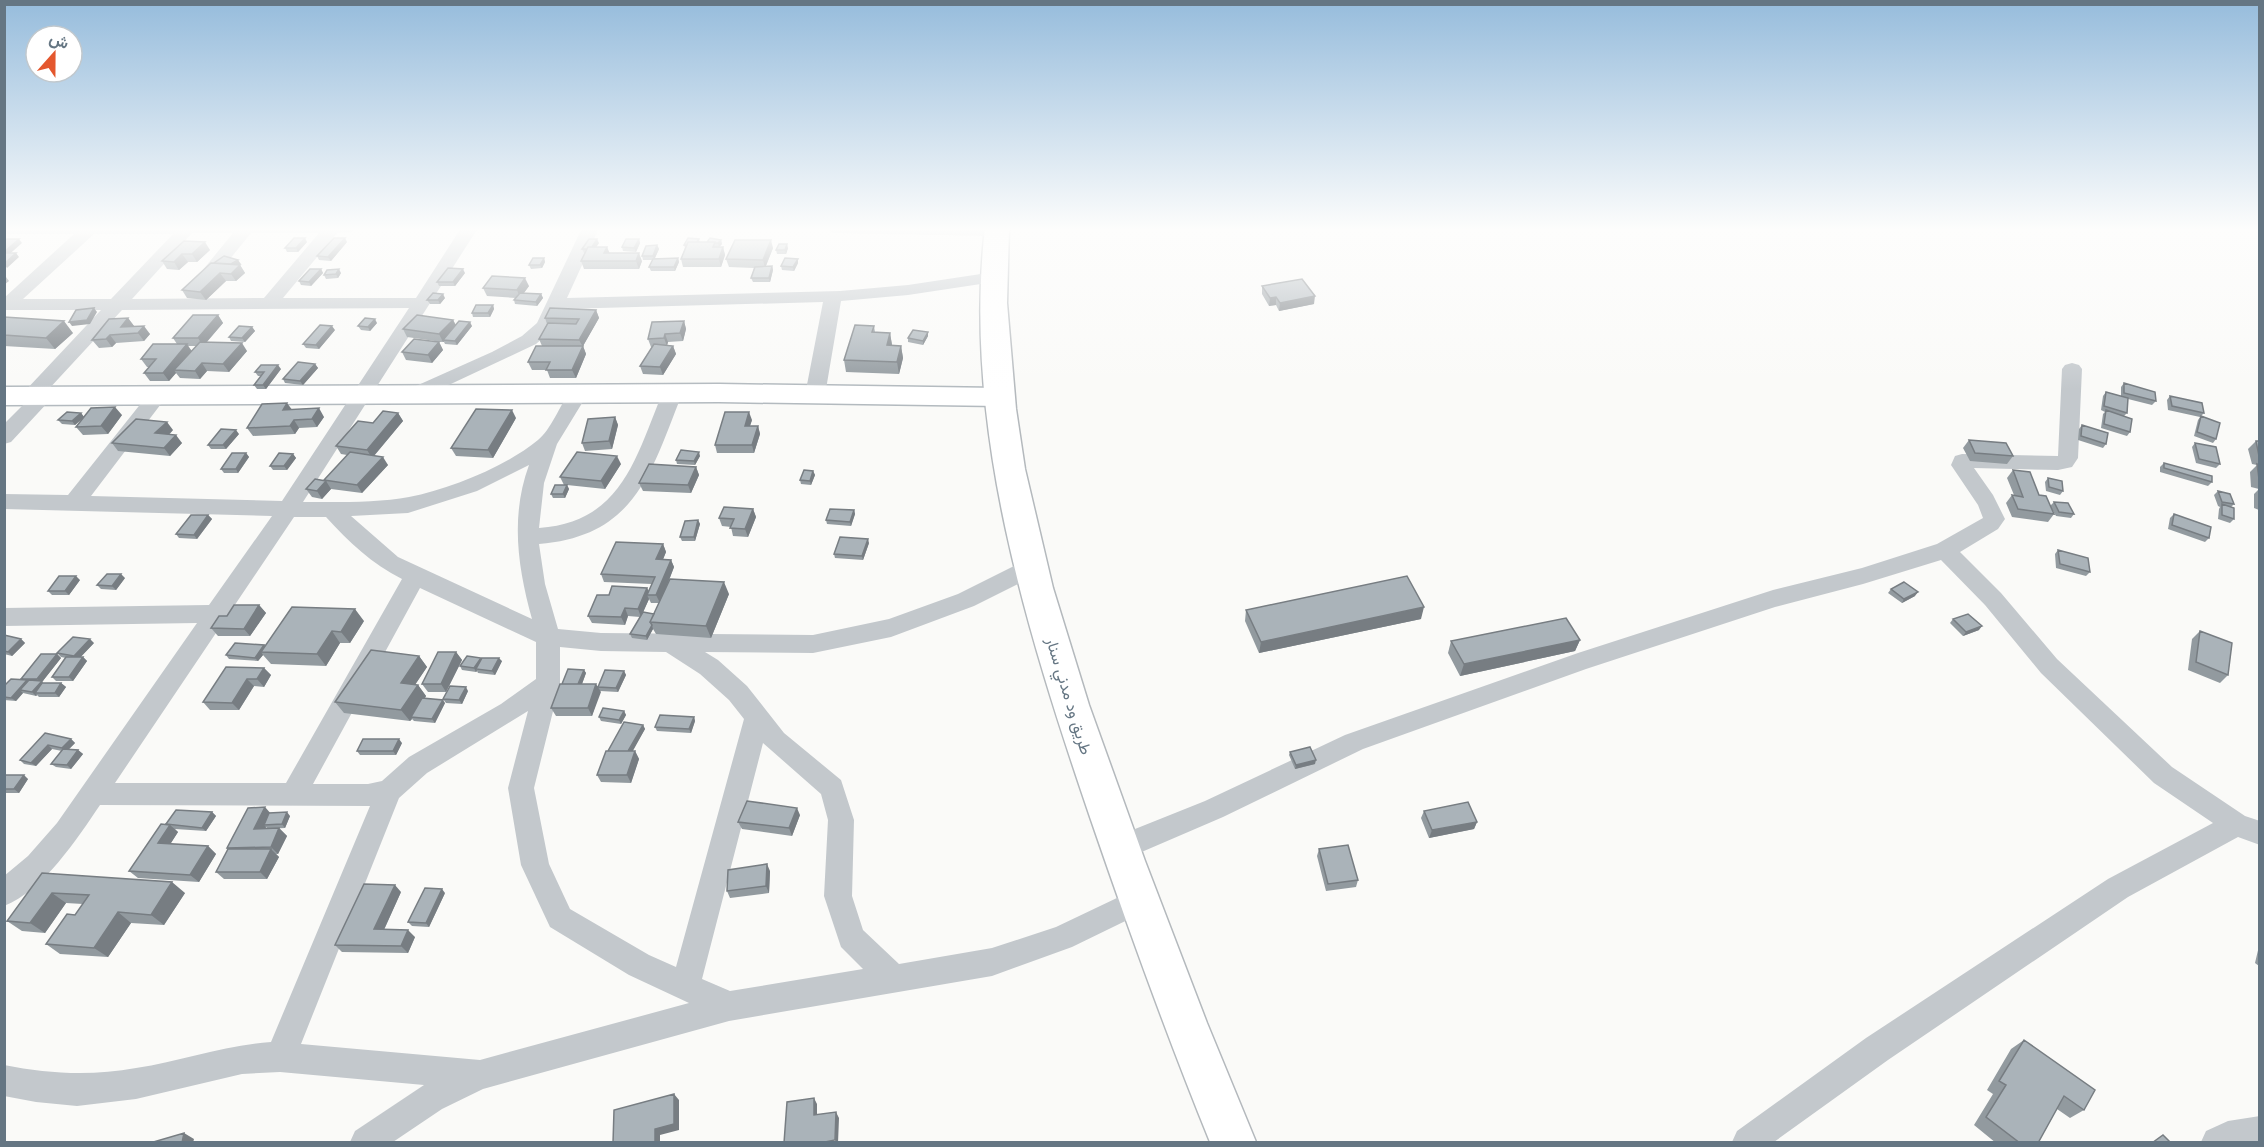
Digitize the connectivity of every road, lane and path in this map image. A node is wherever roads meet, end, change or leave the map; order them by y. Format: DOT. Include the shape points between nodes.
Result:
graph roads {
  1 [pos="32,282"];
  2 [pos="137,282"];
  3 [pos="202,282"];
  4 [pos="288,282"];
  5 [pos="434,282"];
  6 [pos="566,282"];
  7 [pos="962,282"];
  8 [pos="993,282"];
  9 [pos="833,296"];
  10 [pos="420,303"];
  11 [pos="116,304"];
  12 [pos="183,304"];
  13 [pos="556,304"];
  14 [pos="6,305"];
  15 [pos="268,305"];
  16 [pos="2072,369"];
  17 [pos="362,394"];
  18 [pos="414,394"];
  19 [pos="672,394"];
  20 [pos="577,395"];
  21 [pos="815,395"];
  22 [pos="26,396"];
  23 [pos="157,396"];
  24 [pos="999,397"];
  25 [pos="4,438"];
  26 [pos="547,444"];
  27 [pos="4,501"];
  28 [pos="74,503"];
  29 [pos="287,508"];
  30 [pos="332,510"];
  31 [pos="527,537"];
  32 [pos="1945,550"];
  33 [pos="1030,568"];
  34 [pos="415,576"];
  35 [pos="215,614"];
  36 [pos="4,617"];
  37 [pos="548,637"];
  38 [pos="671,643"];
  39 [pos="548,683"];
  40 [pos="757,717"];
  41 [pos="389,791"];
  42 [pos="93,794"];
  43 [pos="294,794"];
  44 [pos="2248,828"];
  45 [pos="1120,848"];
  46 [pos="4,893"];
  47 [pos="1140,900"];
  48 [pos="893,978"];
  49 [pos="685,986"];
  50 [pos="729,1006"];
  51 [pos="280,1057"];
  52 [pos="480,1075"];
  53 [pos="4,1080"];
  54 [pos="2259,1132"];
  55 [pos="366,1143"];
  56 [pos="1233,1143"];
  57 [pos="1748,1143"];
  58 [pos="2217,1143"];
  1 -- 14 [label="street"];
  2 -- 11 [label="street"];
  3 -- 12 [label="street"];
  4 -- 15 [label="street"];
  5 -- 10 [label="street"];
  6 -- 13 [label="street"];
  7 -- 9 [label="street"];
  8 -- 24 [label="main road, طريق ود مدني سنار"];
  9 -- 13 [label="street"];
  9 -- 21 [label="street"];
  10 -- 15 [label="street"];
  10 -- 17 [label="street"];
  11 -- 12 [label="street"];
  11 -- 14 [label="street"];
  11 -- 22 [label="street"];
  12 -- 15 [label="street"];
  13 -- 18 [label="street" via="545,326 529,340"];
  16 -- 32 [label="street" via="2068,458 2058,463 1962,461 1994,519"];
  17 -- 18 [label="main road"];
  17 -- 23 [label="main road"];
  17 -- 29 [label="street"];
  18 -- 20 [label="main road"];
  19 -- 20 [label="main road"];
  19 -- 21 [label="main road"];
  19 -- 31 [label="street" via="621,501 591,525 556,535"];
  20 -- 26 [label="street"];
  21 -- 24 [label="main road"];
  22 -- 23 [label="main road"];
  22 -- 25 [label="street"];
  23 -- 28 [label="street"];
  24 -- 33 [label="main road, طريق ود مدني سنار"];
  26 -- 30 [label="street" via="519,462 437,498 408,505"];
  26 -- 31 [label="street" via="533,483"];
  27 -- 28 [label="street"];
  28 -- 29 [label="street"];
  29 -- 30 [label="street"];
  29 -- 35 [label="street"];
  30 -- 34 [label="street" via="390,563"];
  31 -- 37 [label="street"];
  32 -- 44 [label="street" via="1993,599 2049,666 2113,730 2163,775"];
  32 -- 45 [label="street" via="1863,576 1773,598 1354,742 1214,809"];
  33 -- 38 [label="street" via="966,600 891,628 813,644"];
  33 -- 45 [label="main road, طريق ود مدني سنار" via="1075,719"];
  34 -- 37 [label="street"];
  34 -- 43 [label="street"];
  35 -- 36 [label="street"];
  35 -- 42 [label="street"];
  37 -- 38 [label="street"];
  37 -- 39 [label="street"];
  38 -- 40 [label="street" via="709,667"];
  39 -- 41 [label="street" via="510,711 418,765"];
  39 -- 49 [label="street" via="521,789 535,865 560,918"];
  40 -- 48 [label="street" via="775,740 832,788 841,820 838,896 851,938"];
  40 -- 49 [label="street"];
  41 -- 43 [label="street" via="368,795"];
  41 -- 51 [label="street"];
  42 -- 43 [label="street"];
  42 -- 46 [label="street" via="51,850"];
  44 -- 57 [label="street" via="2118,888 1877,1049"];
  45 -- 47 [label="main road, طريق ود مدني سنار"];
  47 -- 48 [label="street" via="1062,938 992,962"];
  47 -- 56 [label="main road, طريق ود مدني سنار"];
  48 -- 50 [label="street"];
  49 -- 50 [label="street"];
  50 -- 52 [label="street"];
  51 -- 52 [label="street"];
  51 -- 53 [label="street" via="242,1059 136,1084 77,1090"];
  52 -- 55 [label="street" via="431,1098"];
  54 -- 58 [label="street" via="2228,1137"];
}
